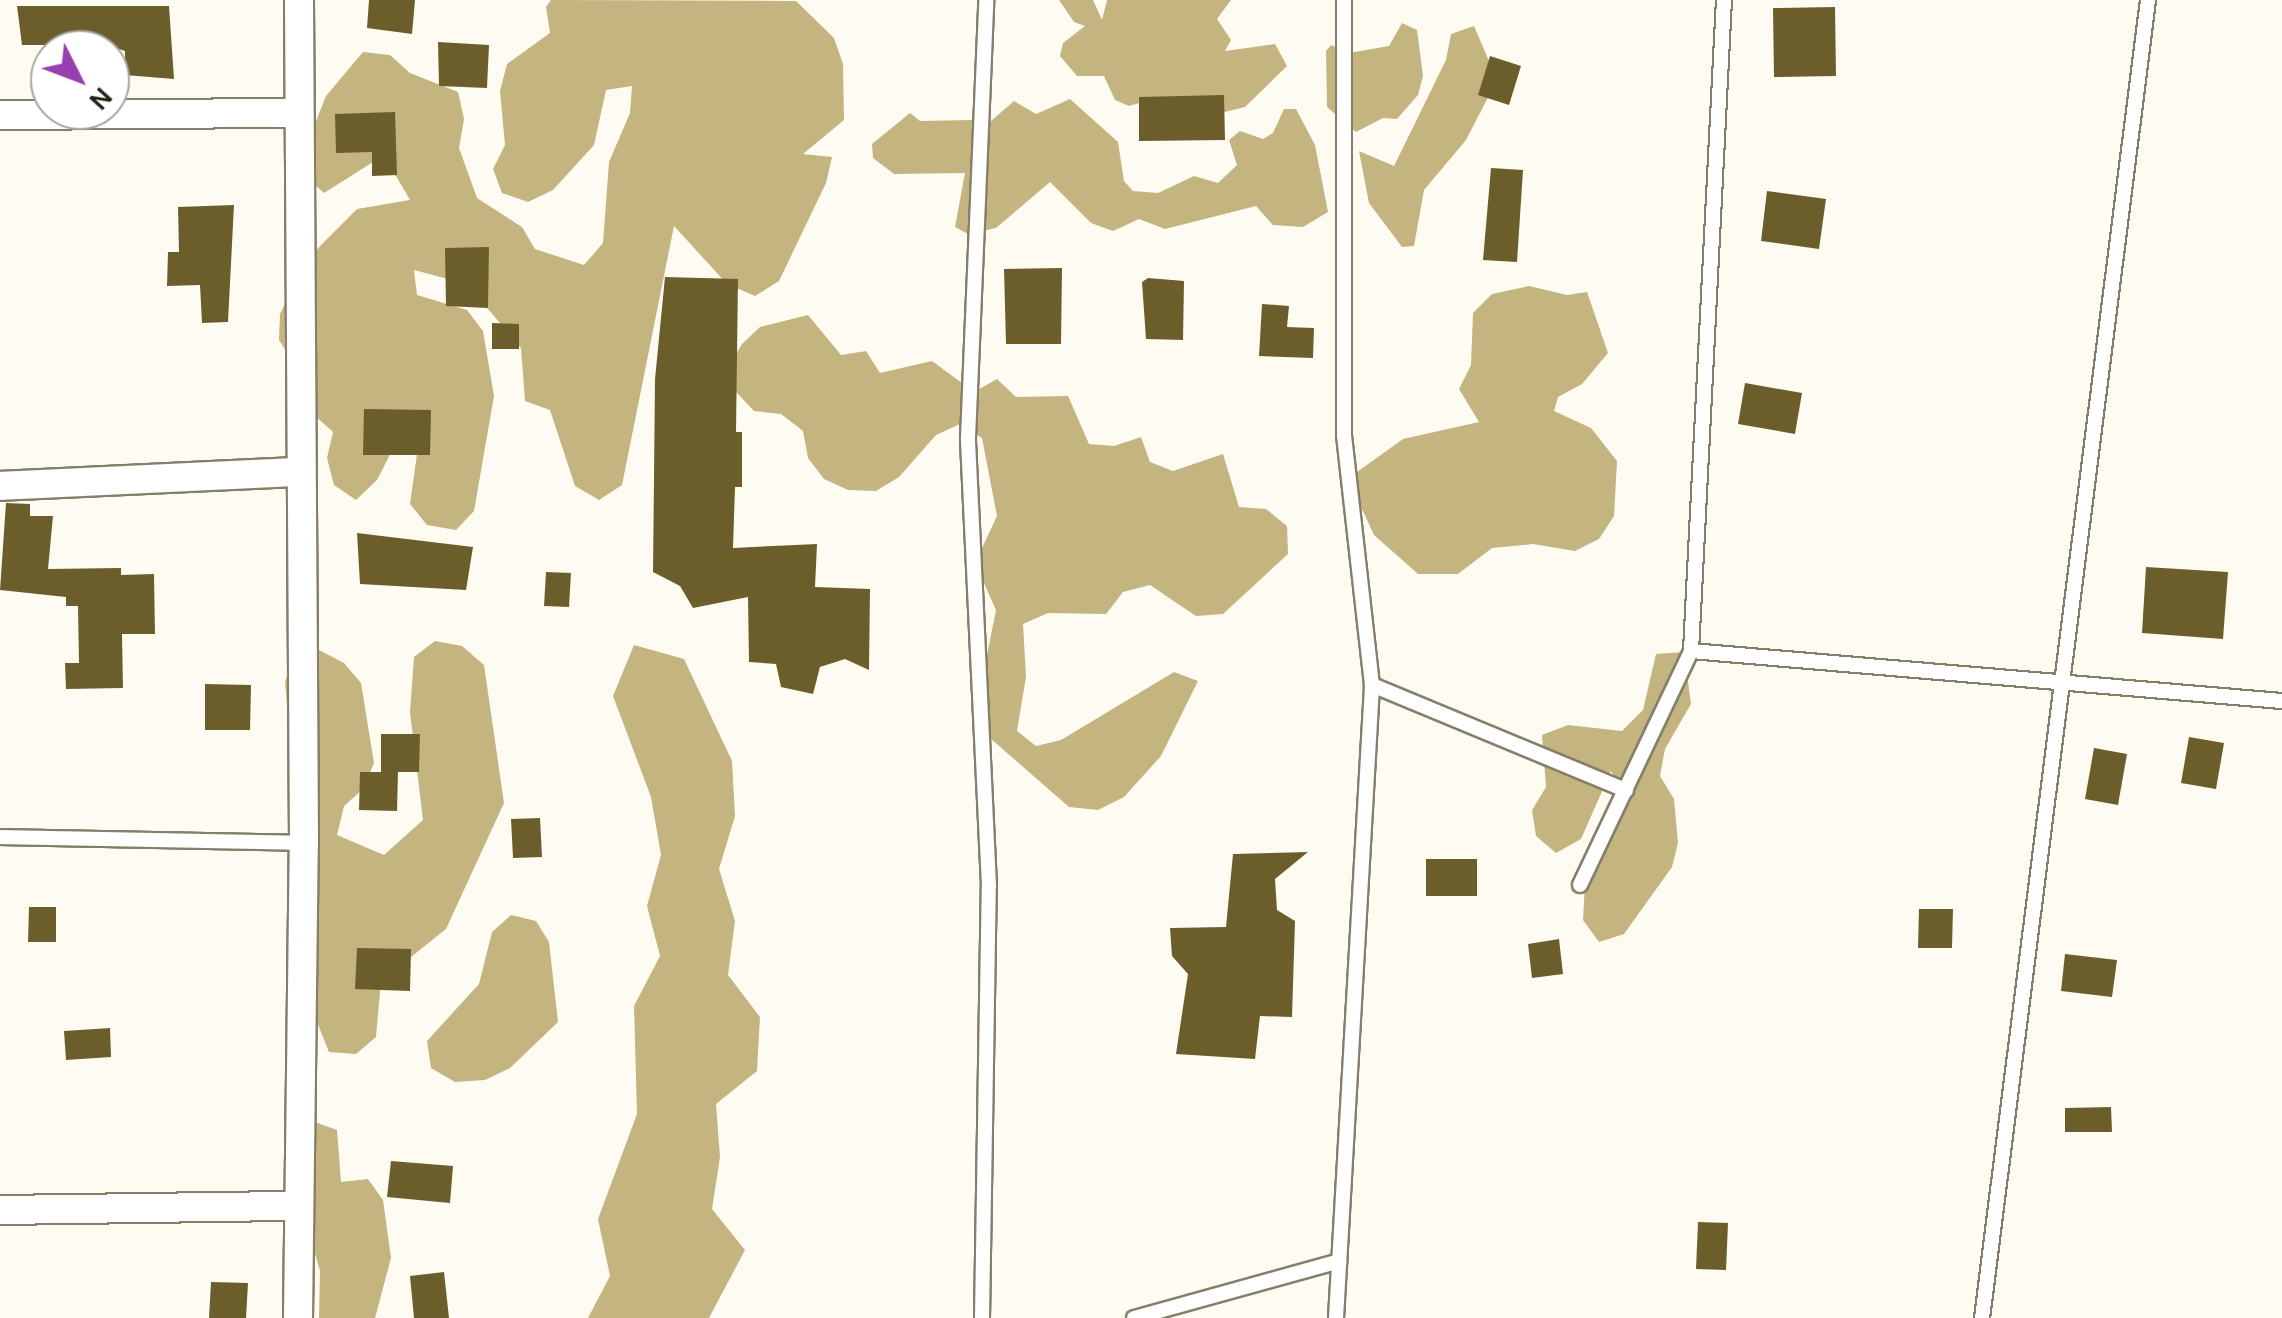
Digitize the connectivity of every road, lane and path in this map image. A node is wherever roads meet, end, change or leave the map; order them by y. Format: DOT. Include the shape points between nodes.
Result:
graph roads {
  1 [pos="299,0"];
  2 [pos="986,0"];
  3 [pos="1344,0"];
  4 [pos="1724,0"];
  5 [pos="2148,0"];
  6 [pos="298,113"];
  7 [pos="0,115"];
  8 [pos="298,472"];
  9 [pos="0,486"];
  10 [pos="1691,651"];
  11 [pos="1372,685"];
  12 [pos="2062,686"];
  13 [pos="2282,702"];
  14 [pos="1626,790"];
  15 [pos="0,837"];
  16 [pos="304,844"];
  17 [pos="1580,885"];
  18 [pos="299,1206"];
  19 [pos="0,1210"];
  20 [pos="1339,1261"];
  21 [pos="298,1318"];
  22 [pos="982,1318"];
  23 [pos="1134,1318"];
  24 [pos="1336,1318"];
  25 [pos="1982,1318"];
  1 -- 6 [label="street"];
  2 -- 22 [label="lane" via="968,438 989,886"];
  3 -- 11 [label="lane" via="1344,435"];
  4 -- 10 [label="lane"];
  5 -- 12 [label="lane"];
  6 -- 7 [label="street"];
  6 -- 8 [label="street"];
  8 -- 9 [label="street"];
  8 -- 16 [label="street"];
  10 -- 12 [label="lane"];
  10 -- 14 [label="lane"];
  11 -- 14 [label="lane"];
  11 -- 20 [label="lane"];
  12 -- 13 [label="lane"];
  12 -- 25 [label="lane"];
  14 -- 17 [label="lane"];
  15 -- 16 [label="lane"];
  16 -- 18 [label="street"];
  18 -- 19 [label="street"];
  18 -- 21 [label="street"];
  20 -- 23 [label="lane"];
  20 -- 24 [label="lane"];
}
